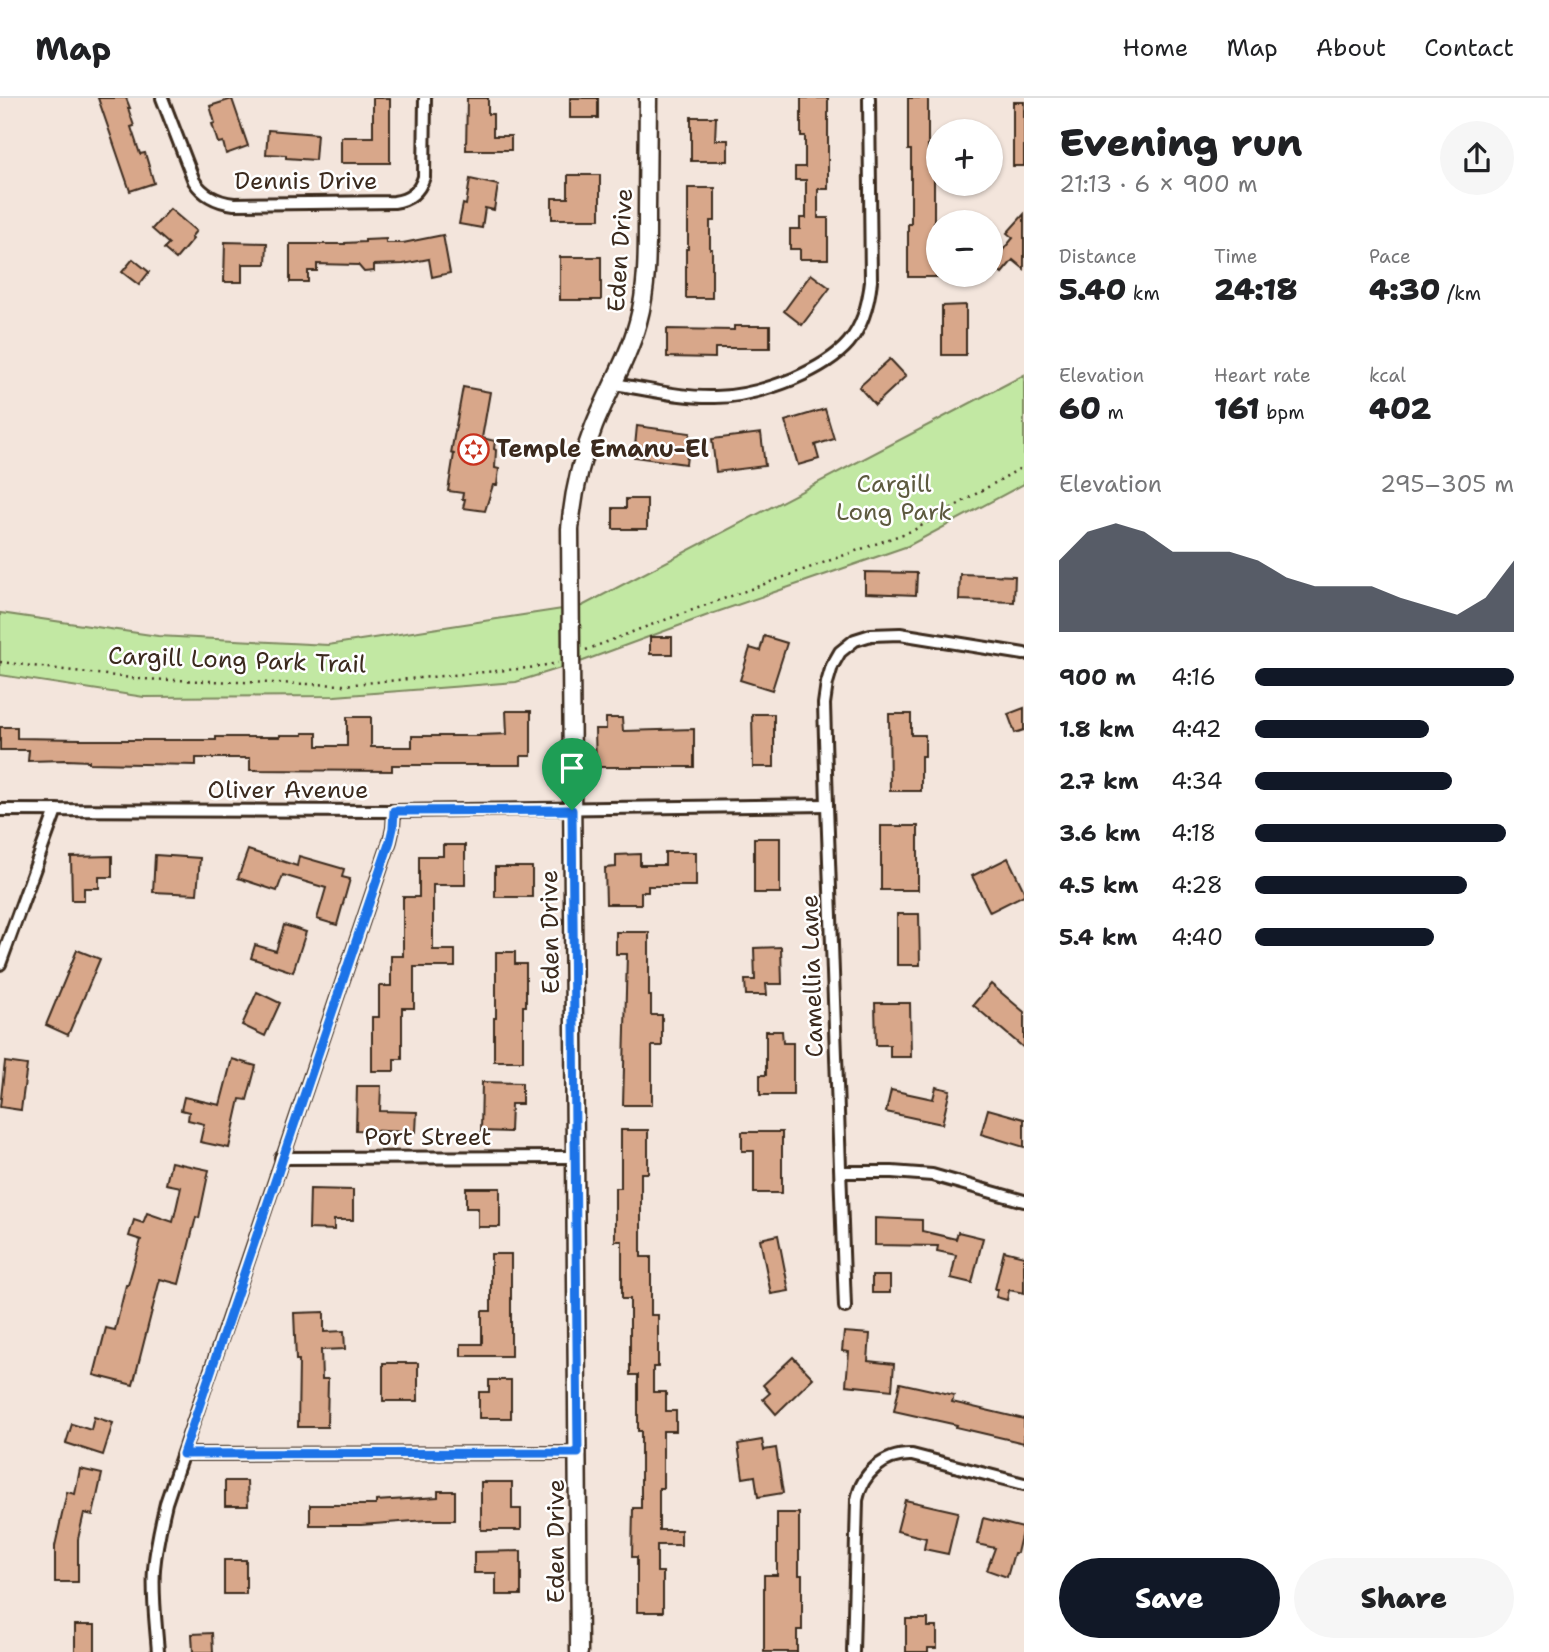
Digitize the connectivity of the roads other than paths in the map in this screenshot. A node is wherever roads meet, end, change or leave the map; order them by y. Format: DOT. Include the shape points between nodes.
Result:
graph roads {
  1 [pos="162,98"];
  2 [pos="425,98"];
  3 [pos="648,98"];
  4 [pos="869,98"];
  5 [pos="614,384"];
  6 [pos="1024,654"];
  7 [pos="827,805"];
  8 [pos="0,810"];
  9 [pos="56,810"];
  10 [pos="572,810"];
  11 [pos="394,811"];
  12 [pos="0,964"];
  13 [pos="575,1157"];
  14 [pos="281,1158"];
  15 [pos="841,1172"];
  16 [pos="1024,1202"];
  17 [pos="845,1307"];
  18 [pos="578,1453"];
  19 [pos="183,1454"];
  20 [pos="1024,1484"];
  21 [pos="158,1652"];
  22 [pos="579,1652"];
  23 [pos="853,1652"];
  1 -- 2 [label="street, Dennis Drive" via="194,181 209,196 234,204 406,200 424,177"];
  3 -- 5 [label="street, Eden Drive" via="644,295 638,324"];
  4 -- 5 [label="street" via="871,281 862,320 841,352 784,382 730,397 689,396"];
  5 -- 10 [label="street, Eden Drive" via="582,459 571,513"];
  6 -- 7 [label="street, Camellia Lane" via="891,633 862,637 844,648 832,666 825,693"];
  7 -- 10 [label="street, Oliver Avenue"];
  7 -- 15 [label="street, Camellia Lane"];
  8 -- 9 [label="street, Oliver Avenue"];
  9 -- 11 [label="street, Oliver Avenue"];
  9 -- 12 [label="street"];
  10 -- 11 [label="street, Oliver Avenue"];
  10 -- 13 [label="street, Eden Drive"];
  11 -- 14 [label="street" via="390,841"];
  13 -- 14 [label="street, Port Street"];
  13 -- 18 [label="street, Eden Drive"];
  14 -- 19 [label="street"];
  15 -- 16 [label="street" via="932,1175"];
  15 -- 17 [label="street, Camellia Lane"];
  18 -- 19 [label="street"];
  18 -- 22 [label="street, Eden Drive"];
  19 -- 21 [label="street" via="155,1555"];
  20 -- 23 [label="street" via="912,1455 890,1458 870,1472 857,1500"];
}
